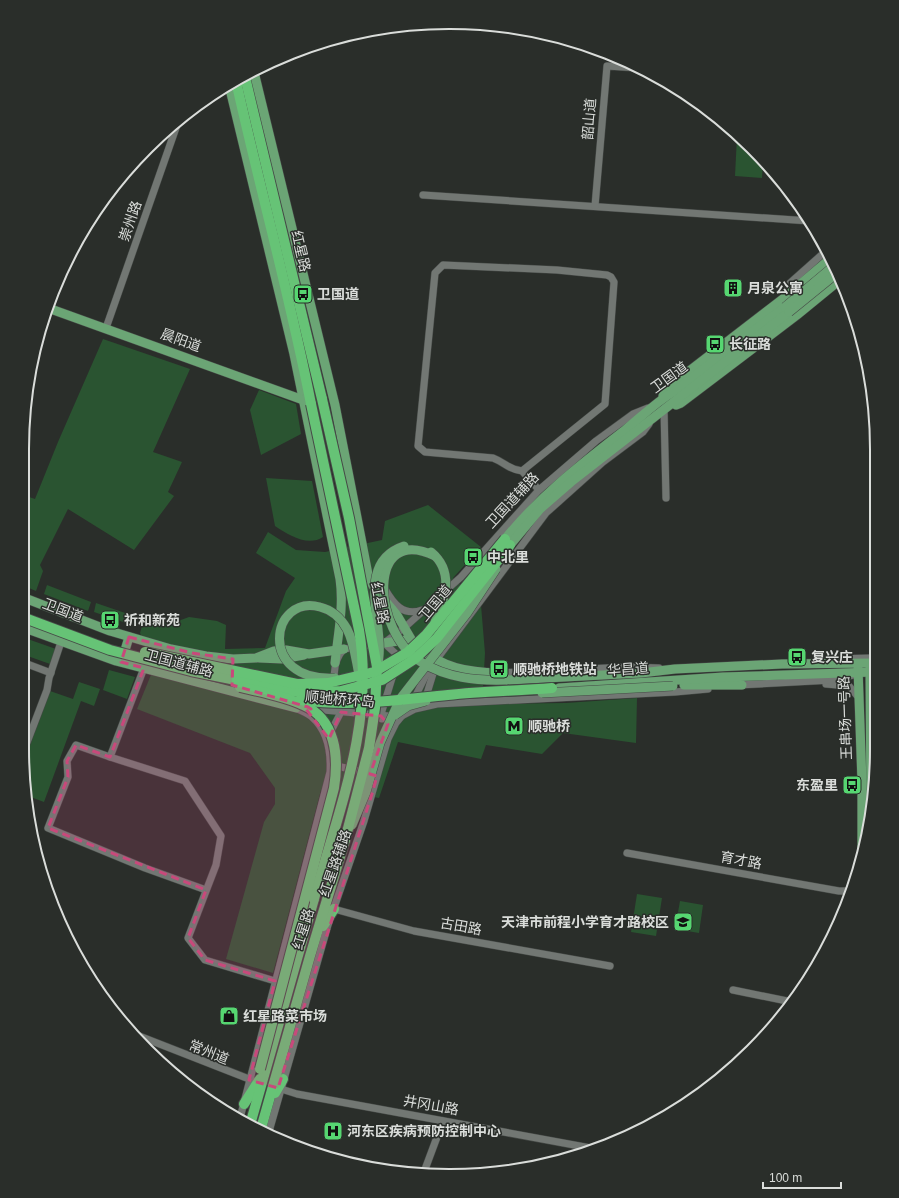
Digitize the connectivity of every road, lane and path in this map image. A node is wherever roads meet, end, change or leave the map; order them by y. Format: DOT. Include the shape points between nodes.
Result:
graph roads {
  1 [pos="624,67"];
  2 [pos="255,77"];
  3 [pos="246,81"];
  4 [pos="237,86"];
  5 [pos="230,91"];
  6 [pos="175,131"];
  7 [pos="423,195"];
  8 [pos="595,206"];
  9 [pos="802,220"];
  10 [pos="824,258"];
  11 [pos="830,270"];
  12 [pos="832,276"];
  13 [pos="835,282"];
  14 [pos="54,307"];
  15 [pos="789,308"];
  16 [pos="53,310"];
  17 [pos="107,327"];
  18 [pos="305,375"];
  19 [pos="323,382"];
  20 [pos="301,386"];
  21 [pos="675,395"];
  22 [pos="659,400"];
  23 [pos="307,402"];
  24 [pos="651,407"];
  25 [pos="665,409"];
  26 [pos="654,417"];
  27 [pos="639,423"];
  28 [pos="522,471"];
  29 [pos="539,490"];
  30 [pos="666,498"];
  31 [pos="361,535"];
  32 [pos="332,540"];
  33 [pos="507,542"];
  34 [pos="365,555"];
  35 [pos="435,556"];
  36 [pos="461,577"];
  37 [pos="377,590"];
  38 [pos="484,596"];
  39 [pos="29,602"];
  40 [pos="394,608"];
  41 [pos="424,609"];
  42 [pos="29,613"];
  43 [pos="29,619"];
  44 [pos="404,628"];
  45 [pos="29,630"];
  46 [pos="431,630"];
  47 [pos="338,632"];
  48 [pos="129,637"];
  49 [pos="61,642"];
  50 [pos="384,643"];
  51 [pos="414,644"];
  52 [pos="340,650"];
  53 [pos="319,653"];
  54 [pos="233,659"];
  55 [pos="437,660"];
  56 [pos="121,662"];
  57 [pos="335,663"];
  58 [pos="782,664"];
  59 [pos="29,665"];
  60 [pos="377,667"];
  61 [pos="867,667"];
  62 [pos="144,668"];
  63 [pos="675,669"];
  64 [pos="191,671"];
  65 [pos="51,673"];
  66 [pos="499,673"];
  67 [pos="356,677"];
  68 [pos="798,682"];
  69 [pos="742,685"];
  70 [pos="552,688"];
  71 [pos="363,691"];
  72 [pos="232,692"];
  73 [pos="280,698"];
  74 [pos="859,698"];
  75 [pos="424,707"];
  76 [pos="296,708"];
  77 [pos="337,710"];
  78 [pos="381,716"];
  79 [pos="400,717"];
  80 [pos="390,721"];
  81 [pos="323,730"];
  82 [pos="29,737"];
  83 [pos="326,739"];
  84 [pos="388,739"];
  85 [pos="110,757"];
  86 [pos="869,763"];
  87 [pos="330,765"];
  88 [pos="377,776"];
  89 [pos="862,832"];
  90 [pos="345,840"];
  91 [pos="627,853"];
  92 [pos="206,890"];
  93 [pos="845,891"];
  94 [pos="329,908"];
  95 [pos="610,966"];
  96 [pos="275,981"];
  97 [pos="733,990"];
  98 [pos="785,1001"];
  99 [pos="145,1038"];
  100 [pos="149,1043"];
  101 [pos="263,1069"];
  102 [pos="255,1084"];
  103 [pos="278,1088"];
  104 [pos="244,1104"];
  105 [pos="241,1114"];
  106 [pos="251,1119"];
  107 [pos="442,1122"];
  108 [pos="262,1125"];
  109 [pos="269,1128"];
  110 [pos="577,1149"];
  111 [pos="425,1168"];
  1 -- 8 [label="street, 韶山道" via="607,66"];
  2 -- 19 [label="main road"];
  3 -- 19 [label="highway, 红星路" via="315,368"];
  4 -- 18 [label="highway, 红星路"];
  5 -- 20 [label="main road"];
  6 -- 17 [label="street, 崇州路"];
  7 -- 8 [label="street"];
  8 -- 9 [label="street"];
  10 -- 15 [label="main road"];
  11 -- 15 [label="main road, bridge"];
  12 -- 15 [label="main road, bridge"];
  13 -- 15 [label="main road"];
  14 -- 17 [label="main road, 晨阳道"];
  15 -- 21 [label="main road, 卫国道"];
  15 -- 22 [label="main road" via="671,385"];
  15 -- 25 [label="main road" via="681,403"];
  16 -- 17 [label="main road, 晨阳道"];
  17 -- 20 [label="main road, 晨阳道" via="291,392"];
  17 -- 23 [label="main road, 晨阳道"];
  18 -- 20 [label="highway"];
  18 -- 23 [label="highway, 红星路"];
  19 -- 31 [label="main road" via="332,396"];
  19 -- 60 [label="highway, 红星路, bridge" via="322,399 349,518"];
  20 -- 23 [label="main road"];
  21 -- 22 [label="main road, 卫国道"];
  21 -- 25 [label="main road, 卫国道"];
  22 -- 24 [label="main road, 卫国道"];
  23 -- 32 [label="main road"];
  23 -- 71 [label="highway, 红星路, bridge" via="359,630"];
  24 -- 27 [label="main road, 卫国道"];
  24 -- 29 [label="street, 卫国道辅路" via="633,414 596,441"];
  25 -- 26 [label="main road, 卫国道"];
  25 -- 30 [label="street"];
  26 -- 27 [label="main road, 卫国道"];
  26 -- 38 [label="street" via="643,432 546,513"];
  27 -- 33 [label="main road, 卫国道" via="540,509"];
  28 -- 28 [label="street" via="511,469 493,458 425,452 418,446 435,273 442,265 557,270 607,275 614,282 605,404"];
  28 -- 29 [label="street"];
  29 -- 36 [label="street, 卫国道辅路"];
  31 -- 32 [label="street"];
  31 -- 34 [label="main road"];
  32 -- 47 [label="main road" via="342,597"];
  33 -- 46 [label="highway, 卫国道, bridge"];
  33 -- 64 [label="highway, 卫国道, bridge" via="429,647 406,666 382,680 353,689 308,693"];
  33 -- 80 [label="main road, bridge" via="467,613 404,693"];
  34 -- 37 [label="main road" via="369,578"];
  34 -- 40 [label="street"];
  35 -- 46 [label="main road, bridge" via="443,566 447,584 443,602"];
  35 -- 60 [label="main road, bridge" via="421,546 406,545 388,554 382,561 374,585 379,638"];
  35 -- 63 [label="main road, 华昌道, bridge" via="419,550 403,552 392,560 384,582 385,608 390,625 406,650 421,662 452,676 478,680 609,675"];
  36 -- 38 [label="street"];
  36 -- 41 [label="street, 卫国道辅路"];
  37 -- 40 [label="main road"];
  37 -- 50 [label="street"];
  38 -- 55 [label="street"];
  39 -- 48 [label="main road, 卫国道辅路"];
  40 -- 41 [label="street" via="408,612"];
  40 -- 44 [label="main road"];
  41 -- 44 [label="street, 卫国道辅路"];
  42 -- 67 [label="highway, 卫国道, bridge" via="111,643 272,680 316,685"];
  43 -- 64 [label="highway, 卫国道, bridge" via="110,650"];
  44 -- 50 [label="street, 卫国道辅路"];
  44 -- 51 [label="main road"];
  45 -- 49 [label="main road, 卫国道辅路"];
  46 -- 67 [label="highway, 卫国道, bridge" via="397,660 380,670"];
  47 -- 52 [label="main road"];
  47 -- 53 [label="main road" via="334,642"];
  48 -- 54 [label="main road, 卫国道辅路" via="185,652"];
  48 -- 56 [label="main road"];
  49 -- 56 [label="main road, 卫国道辅路"];
  49 -- 65 [label="street"];
  50 -- 51 [label="main road" via="401,639"];
  50 -- 52 [label="street"];
  50 -- 78 [label="street, 顺驰桥环岛" via="395,653 397,662"];
  51 -- 55 [label="main road"];
  52 -- 53 [label="main road, 卫国道辅路"];
  52 -- 57 [label="main road"];
  53 -- 54 [label="main road, 卫国道辅路" via="280,651 256,658"];
  53 -- 57 [label="main road"];
  54 -- 72 [label="main road"];
  55 -- 66 [label="main road" via="458,669 478,673"];
  55 -- 75 [label="street"];
  55 -- 79 [label="street, 红星路辅路" via="426,675 413,702"];
  56 -- 62 [label="main road, 卫国道辅路"];
  57 -- 77 [label="street, 顺驰桥环岛"];
  58 -- 61 [label="street"];
  58 -- 61 [label="main road, 华昌道" via="842,664"];
  58 -- 63 [label="main road, 华昌道"];
  59 -- 65 [label="street"];
  60 -- 90 [label="highway, 红星路, bridge" via="375,708 369,748"];
  61 -- 68 [label="street, 华昌道" via="847,677"];
  61 -- 70 [label="main road, 华昌道"];
  61 -- 74 [label="main road, 王串场一号路"];
  61 -- 86 [label="main road" via="867,747"];
  62 -- 72 [label="main road, 卫国道辅路"];
  62 -- 85 [label="street"];
  63 -- 66 [label="street, 华昌道" via="629,667"];
  64 -- 73 [label="highway, 卫国道, bridge" via="210,679"];
  65 -- 82 [label="street"];
  67 -- 71 [label="main road, bridge" via="314,677 293,667 284,658 279,645 279,632 288,616 300,608 314,606 329,610 338,617 351,638"];
  68 -- 69 [label="street, 华昌道"];
  68 -- 74 [label="street" via="846,685 853,689"];
  69 -- 75 [label="street, 华昌道" via="675,692 438,704"];
  69 -- 80 [label="main road, 华昌道, bridge" via="673,686 419,702 401,709"];
  70 -- 73 [label="highway, 华昌道, bridge" via="450,694 360,704 319,703"];
  71 -- 101 [label="highway, 红星路, bridge" via="357,742 314,899"];
  72 -- 76 [label="main road, 卫国道辅路"];
  73 -- 101 [label="highway, bridge" via="302,704 320,717 333,740 337,770"];
  74 -- 89 [label="main road, 王串场一号路"];
  75 -- 79 [label="street, 华昌道"];
  76 -- 77 [label="street, 顺驰桥环岛"];
  76 -- 81 [label="street, 卫国道辅路" via="312,716"];
  77 -- 78 [label="street, 顺驰桥环岛"];
  77 -- 81 [label="street"];
  77 -- 83 [label="street"];
  78 -- 79 [label="street, 顺驰桥环岛"];
  78 -- 84 [label="street" via="388,726"];
  79 -- 84 [label="street, 红星路辅路"];
  80 -- 90 [label="main road, bridge" via="377,751 366,792"];
  81 -- 83 [label="street, 红星路辅路"];
  83 -- 87 [label="street, 红星路辅路"];
  84 -- 88 [label="street, 红星路辅路"];
  85 -- 92 [label="street" via="185,781 221,836 216,865"];
  85 -- 92 [label="street" via="76,745 67,761 68,777 48,828"];
  87 -- 88 [label="street"];
  87 -- 96 [label="street, 红星路辅路" via="326,792"];
  88 -- 94 [label="street, 红星路辅路" via="364,821"];
  90 -- 94 [label="highway, 红星路"];
  91 -- 93 [label="street, 育才路"];
  92 -- 96 [label="street" via="188,938 205,960"];
  94 -- 95 [label="street, 古田路" via="414,931"];
  94 -- 103 [label="street, 红星路辅路"];
  94 -- 103 [label="highway, 红星路" via="314,942"];
  96 -- 102 [label="street, 红星路辅路"];
  97 -- 98 [label="street"];
  99 -- 102 [label="street, 常州道"];
  100 -- 102 [label="street, 常州道"];
  101 -- 102 [label="highway"];
  102 -- 103 [label="street, 常州道"];
  102 -- 104 [label="highway"];
  102 -- 106 [label="highway"];
  103 -- 107 [label="street, 井冈山路" via="297,1094"];
  103 -- 108 [label="highway, 红星路" via="267,1107"];
  103 -- 109 [label="street, 红星路辅路"];
  104 -- 105 [label="street"];
  107 -- 110 [label="street, 井冈山路"];
  107 -- 111 [label="street"];
}
